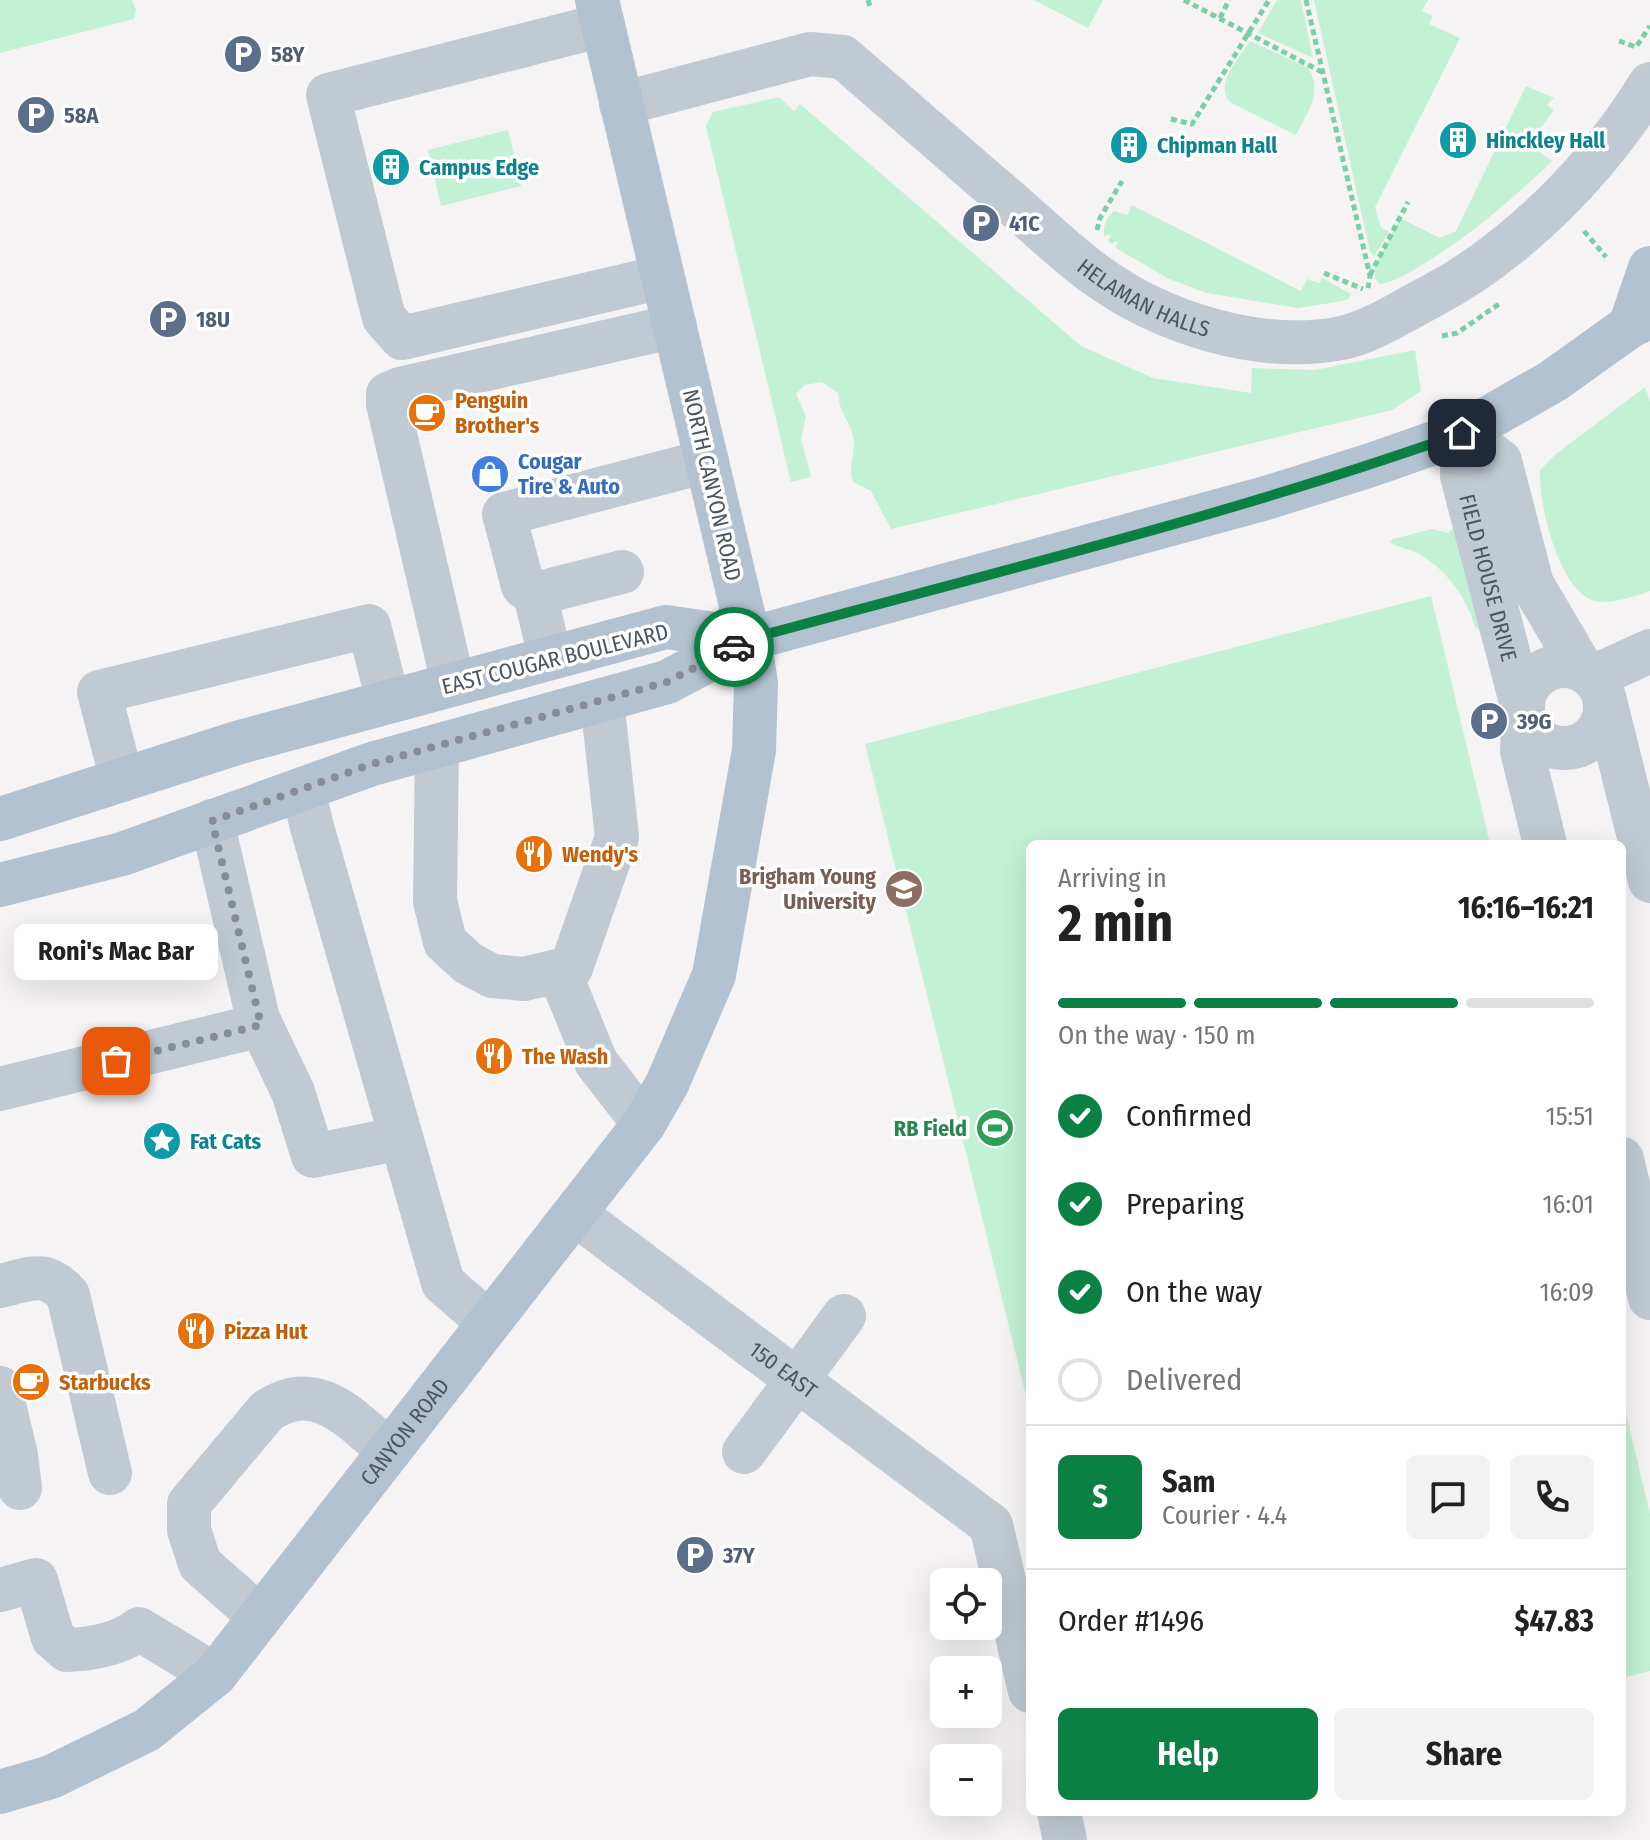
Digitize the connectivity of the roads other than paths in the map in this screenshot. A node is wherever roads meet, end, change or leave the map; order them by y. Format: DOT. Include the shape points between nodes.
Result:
graph roads {
  1 [pos="600,13"];
  2 [pos="1650,84"];
  3 [pos="621,104"];
  4 [pos="1650,268"];
  5 [pos="662,277"];
  6 [pos="1640,321"];
  7 [pos="675,326"];
  8 [pos="1462,433"];
  9 [pos="707,461"];
  10 [pos="622,572"];
  11 [pos="535,594"];
  12 [pos="749,639"];
  13 [pos="1650,651"];
  14 [pos="550,657"];
  15 [pos="1593,682"];
  16 [pos="453,683"];
  17 [pos="602,700"];
  18 [pos="388,701"];
  19 [pos="1523,713"];
  20 [pos="437,746"];
  21 [pos="321,782"];
  22 [pos="103,786"];
  23 [pos="1640,793"];
  24 [pos="0,819"];
  25 [pos="212,821"];
  26 [pos="1544,840"];
  27 [pos="1650,881"];
  28 [pos="0,885"];
  29 [pos="559,971"];
  30 [pos="714,975"];
  31 [pos="261,1025"];
  32 [pos="0,1089"];
  33 [pos="644,1124"];
  34 [pos="401,1138"];
  35 [pos="1626,1168"];
  36 [pos="1641,1200"];
  37 [pos="575,1214"];
  38 [pos="0,1286"];
  39 [pos="1650,1298"];
  40 [pos="844,1316"];
  41 [pos="489,1323"];
  42 [pos="798,1381"];
  43 [pos="0,1388"];
  44 [pos="389,1451"];
  45 [pos="744,1452"];
  46 [pos="110,1473"];
  47 [pos="20,1488"];
  48 [pos="0,1590"];
  49 [pos="260,1617"];
  50 [pos="1026,1674"];
  51 [pos="215,1675"];
  52 [pos="0,1792"];
  53 [pos="1060,1816"];
  54 [pos="1065,1840"];
  1 -- 3 [label="main road, NORTH CANYON ROAD"];
  1 -- 5 [label="street" via="328,95 384,318 402,338"];
  2 -- 3 [label="street, HELAMAN HALLS" via="1580,178 1510,244 1461,281 1371,328 1342,338 1288,342 1233,337 1161,312 1096,275 843,57 810,54"];
  3 -- 5 [label="main road, NORTH CANYON ROAD"];
  4 -- 6 [label="main road"];
  5 -- 7 [label="main road, NORTH CANYON ROAD"];
  6 -- 8 [label="main road" via="1553,381"];
  7 -- 9 [label="main road, NORTH CANYON ROAD"];
  7 -- 16 [label="street" via="388,394"];
  8 -- 12 [label="main road" via="1266,498"];
  8 -- 15 [label="street, FIELD HOUSE DRIVE" via="1500,461 1532,584"];
  8 -- 19 [label="street, FIELD HOUSE DRIVE" via="1462,476"];
  9 -- 11 [label="street" via="504,514 523,586"];
  9 -- 12 [label="main road, NORTH CANYON ROAD"];
  10 -- 11 [label="street"];
  11 -- 14 [label="street"];
  12 -- 14 [label="main road, EAST COUGAR BOULEVARD" via="666,627"];
  12 -- 17 [label="main road, EAST COUGAR BOULEVARD" via="667,682"];
  12 -- 30 [label="main road, NORTH CANYON ROAD" via="756,683 754,750"];
  13 -- 15 [label="street"];
  14 -- 16 [label="main road, EAST COUGAR BOULEVARD"];
  15 -- 19 [label="street" via="1569,666 1542,671 1525,693"];
  15 -- 19 [label="street" via="1604,716 1592,738 1580,745 1553,747 1541,742"];
  15 -- 23 [label="street, FIELD HOUSE DRIVE"];
  16 -- 18 [label="main road, EAST COUGAR BOULEVARD"];
  17 -- 20 [label="main road, EAST COUGAR BOULEVARD"];
  17 -- 29 [label="street" via="617,837 571,968"];
  18 -- 22 [label="main road, EAST COUGAR BOULEVARD"];
  18 -- 22 [label="street" via="369,626 99,692"];
  19 -- 26 [label="street, FIELD HOUSE DRIVE" via="1522,751"];
  20 -- 21 [label="main road, EAST COUGAR BOULEVARD"];
  20 -- 29 [label="street" via="435,901 445,942 492,976 524,979"];
  21 -- 25 [label="main road, EAST COUGAR BOULEVARD"];
  21 -- 34 [label="street"];
  22 -- 24 [label="main road, EAST COUGAR BOULEVARD"];
  23 -- 27 [label="street, FIELD HOUSE DRIVE"];
  25 -- 28 [label="main road, EAST COUGAR BOULEVARD" via="122,854"];
  25 -- 31 [label="street"];
  29 -- 33 [label="street" via="596,1062"];
  30 -- 33 [label="main road, CANYON ROAD"];
  31 -- 32 [label="street"];
  31 -- 34 [label="street" via="287,1078 313,1156"];
  33 -- 37 [label="main road, CANYON ROAD"];
  34 -- 41 [label="street" via="443,1283"];
  35 -- 36 [label="street"];
  36 -- 39 [label="street" via="1633,1228"];
  37 -- 41 [label="main road, CANYON ROAD"];
  37 -- 42 [label="street, 150 EAST"];
  38 -- 46 [label="street" via="41,1276 56,1281 68,1295"];
  40 -- 42 [label="street"];
  41 -- 44 [label="main road, CANYON ROAD"];
  42 -- 45 [label="street"];
  42 -- 50 [label="street, 150 EAST" via="991,1525"];
  43 -- 47 [label="street"];
  44 -- 49 [label="main road, CANYON ROAD"];
  44 -- 49 [label="street" via="329,1403 298,1397 267,1411 189,1504 189,1530 200,1564"];
  48 -- 51 [label="street" via="36,1580 53,1638 67,1650 126,1639 139,1629"];
  49 -- 51 [label="main road, CANYON ROAD"];
  51 -- 52 [label="main road, CANYON ROAD" via="147,1730 51,1777"];
  53 -- 54 [label="street"];
}
